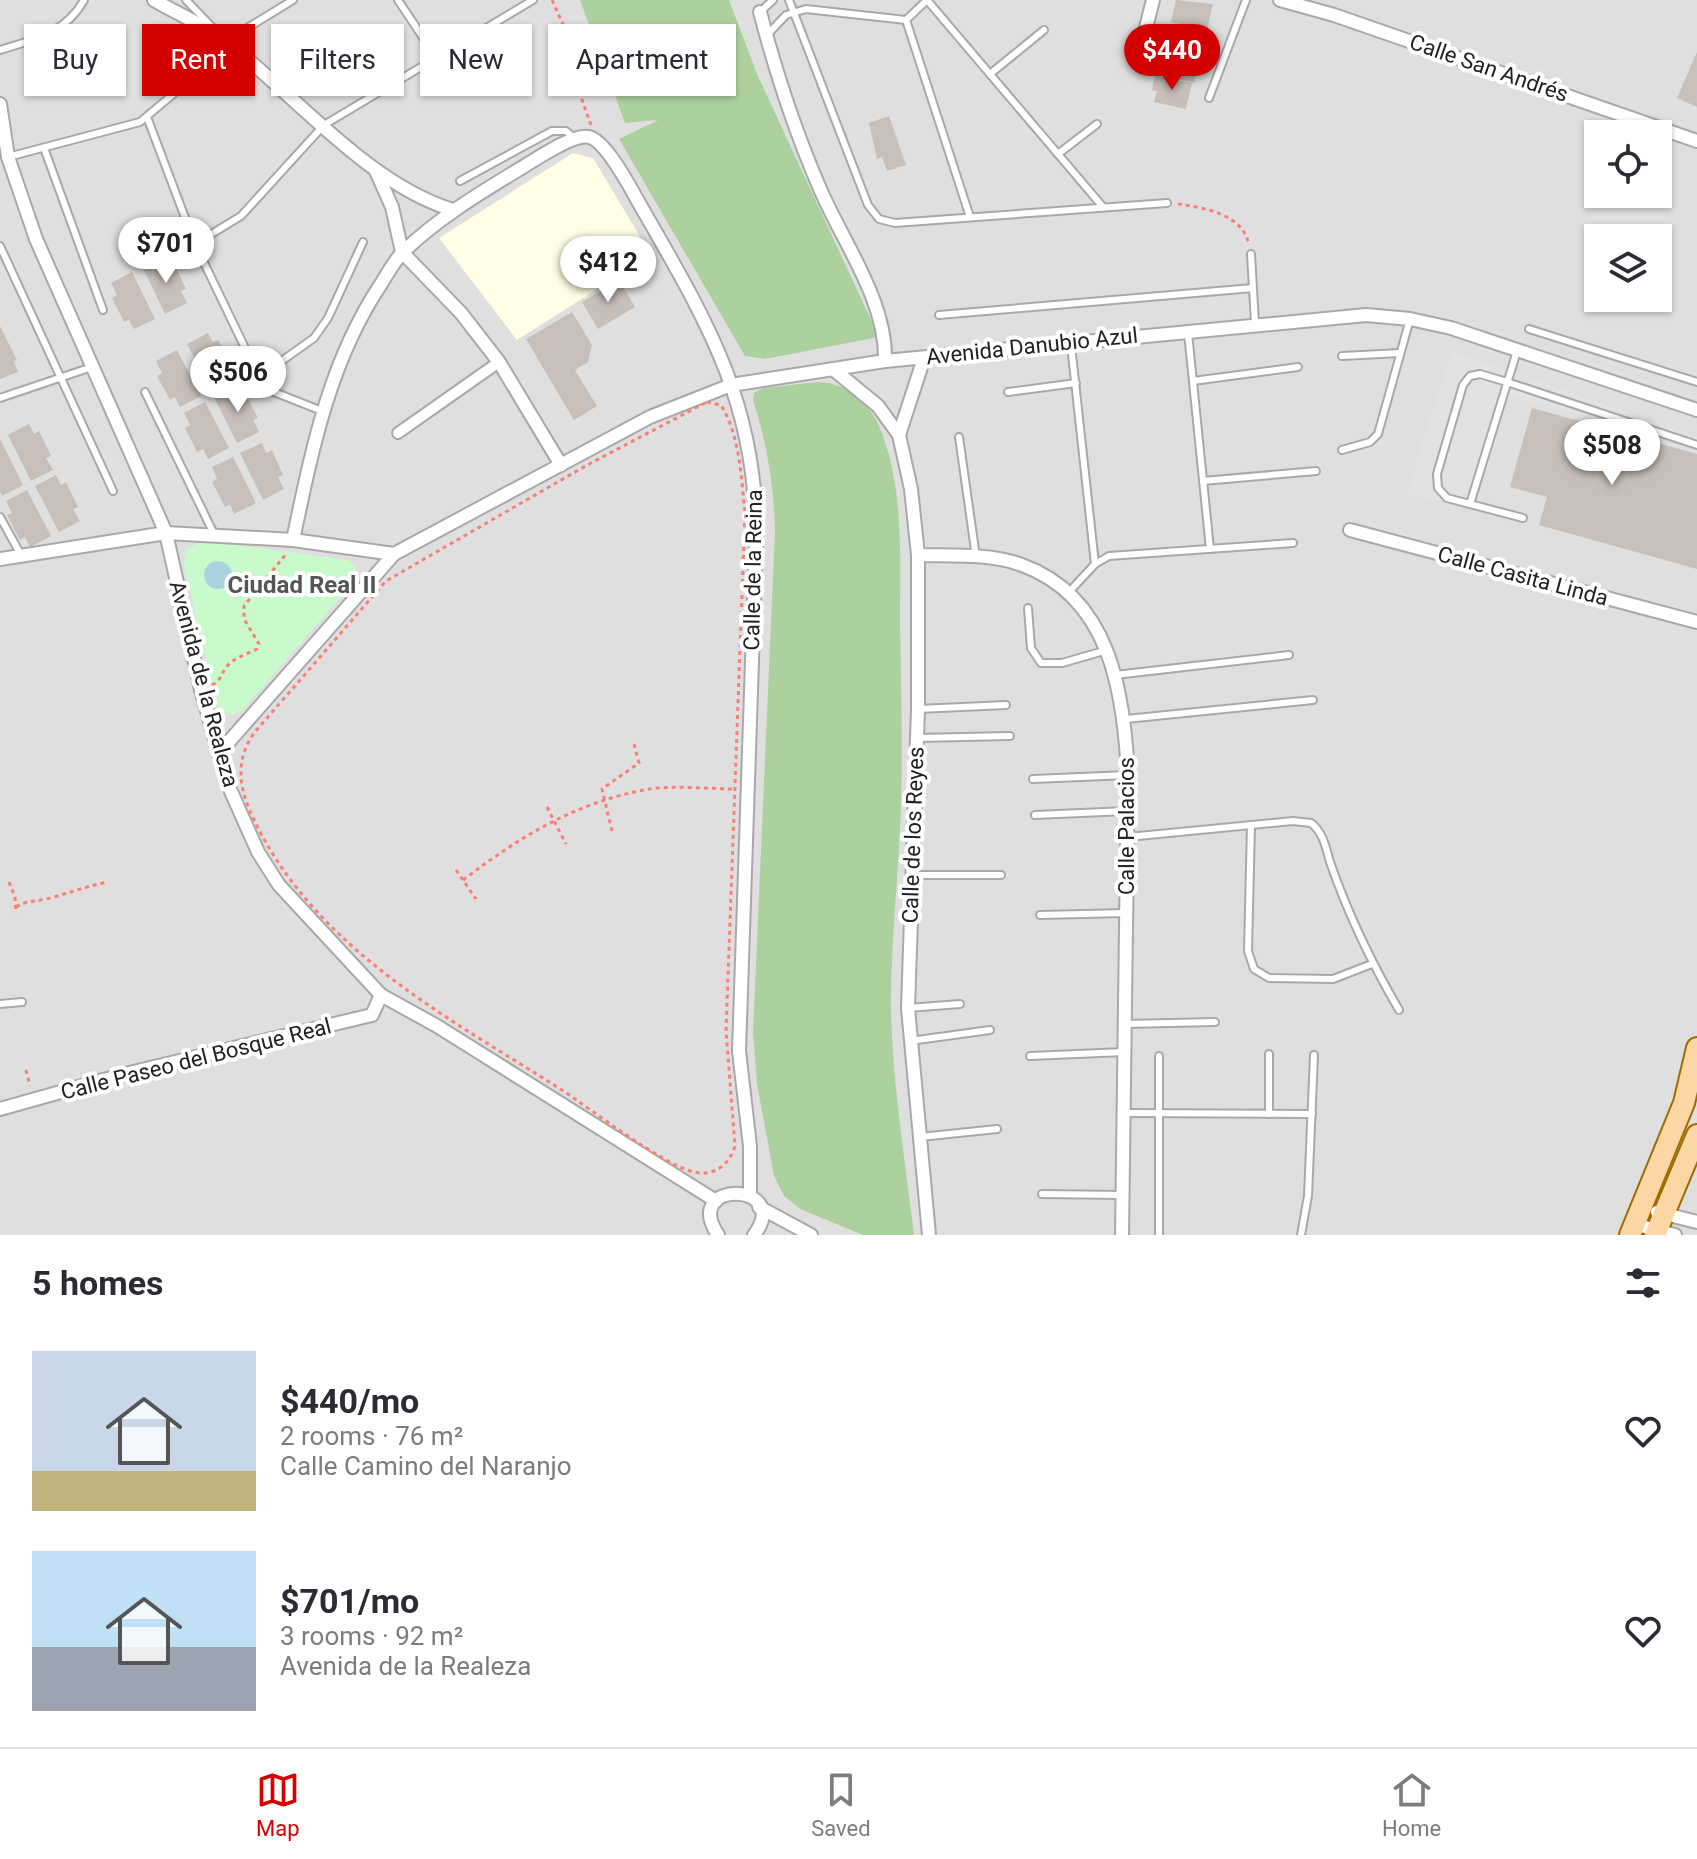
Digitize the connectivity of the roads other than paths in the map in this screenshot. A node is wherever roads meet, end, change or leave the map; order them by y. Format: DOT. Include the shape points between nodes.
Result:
graph roads {
  1 [pos="84,0"];
  2 [pos="154,0"];
  3 [pos="186,0"];
  4 [pos="293,0"];
  5 [pos="398,0"];
  6 [pos="533,0"];
  7 [pos="773,0"];
  8 [pos="789,0"];
  9 [pos="927,0"];
  10 [pos="1153,0"];
  11 [pos="1246,0"];
  12 [pos="1280,0"];
  13 [pos="794,10"];
  14 [pos="760,12"];
  15 [pos="906,20"];
  16 [pos="196,24"];
  17 [pos="209,24"];
  18 [pos="254,24"];
  19 [pos="495,24"];
  20 [pos="1044,30"];
  21 [pos="420,33"];
  22 [pos="766,36"];
  23 [pos="0,50"];
  24 [pos="1138,59"];
  25 [pos="255,66"];
  26 [pos="420,70"];
  27 [pos="990,74"];
  28 [pos="169,96"];
  29 [pos="1209,98"];
  30 [pos="0,104"];
  31 [pos="147,117"];
  32 [pos="1097,124"];
  33 [pos="324,125"];
  34 [pos="575,139"];
  35 [pos="1697,141"];
  36 [pos="44,148"];
  37 [pos="1058,154"];
  38 [pos="8,157"];
  39 [pos="374,167"];
  40 [pos="460,181"];
  41 [pos="1167,203"];
  42 [pos="1103,207"];
  43 [pos="453,210"];
  44 [pos="970,217"];
  45 [pos="363,242"];
  46 [pos="195,244"];
  47 [pos="0,246"];
  48 [pos="402,252"];
  49 [pos="1251,254"];
  50 [pos="1253,288"];
  51 [pos="103,310"];
  52 [pos="939,315"];
  53 [pos="1410,319"];
  54 [pos="1255,323"];
  55 [pos="1529,329"];
  56 [pos="1188,330"];
  57 [pos="1071,342"];
  58 [pos="1518,348"];
  59 [pos="1400,353"];
  60 [pos="1342,356"];
  61 [pos="924,358"];
  62 [pos="885,361"];
  63 [pos="499,362"];
  64 [pos="92,367"];
  65 [pos="1298,367"];
  66 [pos="833,369"];
  67 [pos="259,377"];
  68 [pos="59,379"];
  69 [pos="1193,381"];
  70 [pos="1507,382"];
  71 [pos="1697,382"];
  72 [pos="1076,383"];
  73 [pos="731,385"];
  74 [pos="145,392"];
  75 [pos="1008,392"];
  76 [pos="0,398"];
  77 [pos="1697,410"];
  78 [pos="322,411"];
  79 [pos="398,433"];
  80 [pos="899,435"];
  81 [pos="959,437"];
  82 [pos="1697,445"];
  83 [pos="1342,450"];
  84 [pos="561,465"];
  85 [pos="1316,471"];
  86 [pos="1203,481"];
  87 [pos="113,491"];
  88 [pos="1470,504"];
  89 [pos="0,517"];
  90 [pos="1523,518"];
  91 [pos="1350,530"];
  92 [pos="166,533"];
  93 [pos="214,534"];
  94 [pos="293,540"];
  95 [pos="1293,543"];
  96 [pos="1210,549"];
  97 [pos="394,554"];
  98 [pos="21,555"];
  99 [pos="918,555"];
  100 [pos="976,557"];
  101 [pos="0,559"];
  102 [pos="1095,564"];
  103 [pos="1069,592"];
  104 [pos="1028,608"];
  105 [pos="1697,622"];
  106 [pos="1107,650"];
  107 [pos="1289,655"];
  108 [pos="1115,675"];
  109 [pos="1313,700"];
  110 [pos="1006,705"];
  111 [pos="918,709"];
  112 [pos="1126,719"];
  113 [pos="1010,736"];
  114 [pos="917,738"];
  115 [pos="219,753"];
  116 [pos="1128,775"];
  117 [pos="1033,779"];
  118 [pos="1128,811"];
  119 [pos="1035,815"];
  120 [pos="1251,825"];
  121 [pos="1127,837"];
  122 [pos="913,875"];
  123 [pos="1001,875"];
  124 [pos="1126,913"];
  125 [pos="1040,915"];
  126 [pos="1372,964"];
  127 [pos="381,995"];
  128 [pos="22,1002"];
  129 [pos="0,1004"];
  130 [pos="960,1004"];
  131 [pos="908,1008"];
  132 [pos="1399,1010"];
  133 [pos="1215,1022"];
  134 [pos="1125,1024"];
  135 [pos="990,1030"];
  136 [pos="910,1041"];
  137 [pos="1697,1048"];
  138 [pos="1124,1052"];
  139 [pos="1269,1054"];
  140 [pos="1314,1055"];
  141 [pos="1030,1056"];
  142 [pos="1159,1056"];
  143 [pos="0,1109"];
  144 [pos="1124,1113"];
  145 [pos="1159,1113"];
  146 [pos="1269,1114"];
  147 [pos="1312,1114"];
  148 [pos="997,1129"];
  149 [pos="1697,1135"];
  150 [pos="920,1137"];
  151 [pos="1042,1194"];
  152 [pos="1123,1195"];
  153 [pos="750,1196"];
  154 [pos="716,1201"];
  155 [pos="759,1207"];
  156 [pos="1697,1222"];
  157 [pos="1635,1223"];
  158 [pos="1663,1229"];
  159 [pos="718,1235"];
  160 [pos="754,1235"];
  161 [pos="811,1235"];
  162 [pos="929,1235"];
  163 [pos="1122,1235"];
  164 [pos="1159,1235"];
  165 [pos="1301,1235"];
  1 -- 23 [label="lane" via="74,19 48,35"];
  2 -- 16 [label="street"];
  3 -- 17 [label="lane"];
  4 -- 18 [label="lane"];
  5 -- 21 [label="lane"];
  6 -- 19 [label="lane"];
  7 -- 14 [label="lane"];
  8 -- 13 [label="lane"];
  9 -- 15 [label="lane"];
  9 -- 27 [label="lane"];
  10 -- 24 [label="street"];
  11 -- 29 [label="lane"];
  12 -- 35 [label="street, Calle San Andrés"];
  13 -- 15 [label="lane"];
  13 -- 22 [label="lane"];
  13 -- 44 [label="lane" via="873,214 895,223"];
  14 -- 22 [label="street"];
  15 -- 44 [label="lane"];
  20 -- 27 [label="lane"];
  22 -- 62 [label="street" via="821,191 877,312 886,338"];
  25 -- 33 [label="street"];
  26 -- 33 [label="lane"];
  27 -- 37 [label="lane"];
  28 -- 31 [label="lane"];
  30 -- 38 [label="street, Avenida de la Realeza"];
  31 -- 36 [label="lane"];
  31 -- 46 [label="lane"];
  32 -- 37 [label="lane"];
  33 -- 39 [label="street"];
  33 -- 46 [label="lane" via="241,216"];
  34 -- 40 [label="lane" via="566,131 552,131"];
  34 -- 43 [label="street"];
  34 -- 73 [label="street, Calle de la Reina" via="596,140 631,189 694,299"];
  36 -- 38 [label="lane"];
  36 -- 51 [label="lane"];
  37 -- 42 [label="lane"];
  38 -- 64 [label="street, Avenida de la Realeza" via="36,239"];
  39 -- 43 [label="street"];
  39 -- 48 [label="street" via="392,207"];
  41 -- 42 [label="lane"];
  42 -- 44 [label="lane"];
  43 -- 48 [label="street"];
  45 -- 67 [label="lane" via="314,338"];
  46 -- 67 [label="lane"];
  47 -- 68 [label="lane"];
  48 -- 63 [label="street"];
  48 -- 78 [label="street" via="339,359"];
  49 -- 50 [label="lane"];
  50 -- 52 [label="lane"];
  50 -- 54 [label="lane"];
  53 -- 54 [label="street, Avenida Danubio Azul" via="1366,315"];
  53 -- 58 [label="street, Avenida Danubio Azul"];
  53 -- 59 [label="lane"];
  54 -- 56 [label="street, Avenida Danubio Azul"];
  55 -- 71 [label="lane"];
  56 -- 57 [label="street, Avenida Danubio Azul"];
  56 -- 69 [label="lane"];
  57 -- 61 [label="street, Avenida Danubio Azul"];
  57 -- 72 [label="lane"];
  58 -- 70 [label="lane"];
  58 -- 77 [label="street, Avenida Danubio Azul"];
  59 -- 60 [label="lane"];
  59 -- 83 [label="lane" via="1378,434 1370,442"];
  61 -- 62 [label="street, Avenida Danubio Azul"];
  61 -- 80 [label="street"];
  62 -- 66 [label="street, Avenida Danubio Azul"];
  63 -- 79 [label="street"];
  63 -- 84 [label="street"];
  64 -- 68 [label="lane"];
  64 -- 92 [label="street, Avenida de la Realeza"];
  65 -- 69 [label="lane"];
  66 -- 73 [label="street, Avenida Danubio Azul"];
  66 -- 80 [label="street, Calle de los Reyes" via="878,406"];
  67 -- 78 [label="lane" via="274,392"];
  68 -- 76 [label="lane"];
  68 -- 87 [label="lane"];
  69 -- 86 [label="lane"];
  70 -- 82 [label="lane"];
  70 -- 88 [label="lane"];
  70 -- 88 [label="lane" via="1480,374 1463,385 1436,482 1441,494"];
  72 -- 75 [label="lane"];
  72 -- 102 [label="lane"];
  73 -- 84 [label="street, Avenida Danubio Azul" via="650,417"];
  73 -- 153 [label="street, Calle de la Reina" via="745,427 757,512 741,789 739,1051"];
  74 -- 93 [label="lane"];
  78 -- 94 [label="street"];
  80 -- 99 [label="street, Calle de los Reyes"];
  81 -- 100 [label="lane"];
  84 -- 97 [label="street, Avenida Danubio Azul"];
  85 -- 86 [label="lane"];
  86 -- 96 [label="lane"];
  88 -- 90 [label="lane"];
  89 -- 98 [label="lane"];
  91 -- 105 [label="street, Calle Casita Linda"];
  92 -- 93 [label="street"];
  92 -- 98 [label="street"];
  92 -- 115 [label="street, Avenida de la Realeza"];
  93 -- 94 [label="street"];
  94 -- 97 [label="street"];
  95 -- 96 [label="lane"];
  96 -- 102 [label="lane" via="1109,556"];
  97 -- 115 [label="street, Avenida Danubio Azul"];
  98 -- 101 [label="street"];
  99 -- 100 [label="street, Calle Palacios"];
  99 -- 111 [label="street, Calle de los Reyes"];
  100 -- 103 [label="street, Calle Palacios" via="1019,563"];
  102 -- 103 [label="lane"];
  103 -- 106 [label="street, Calle Palacios" via="1097,627"];
  104 -- 106 [label="lane" via="1031,648 1041,663 1062,663"];
  106 -- 108 [label="street, Calle Palacios"];
  107 -- 108 [label="lane"];
  108 -- 112 [label="street, Calle Palacios"];
  109 -- 112 [label="lane"];
  110 -- 111 [label="lane"];
  111 -- 114 [label="street, Calle de los Reyes"];
  112 -- 116 [label="street, Calle Palacios"];
  113 -- 114 [label="lane"];
  114 -- 122 [label="street, Calle de los Reyes"];
  115 -- 127 [label="street, Avenida de la Realeza" via="241,818 279,885"];
  116 -- 117 [label="lane"];
  116 -- 118 [label="street, Calle Palacios"];
  118 -- 119 [label="lane"];
  118 -- 121 [label="street, Calle Palacios"];
  120 -- 121 [label="lane"];
  120 -- 126 [label="lane" via="1303,821 1317,827"];
  120 -- 126 [label="lane" via="1248,951 1254,969 1269,978 1333,979"];
  121 -- 124 [label="street, Calle Palacios"];
  122 -- 123 [label="lane"];
  122 -- 131 [label="street, Calle de los Reyes"];
  124 -- 125 [label="lane"];
  124 -- 134 [label="street, Calle Palacios"];
  126 -- 132 [label="lane"];
  127 -- 143 [label="street, Calle Paseo del Bosque Real" via="372,1015"];
  127 -- 154 [label="street, Avenida de la Realeza"];
  128 -- 129 [label="lane"];
  130 -- 131 [label="lane"];
  131 -- 136 [label="street, Calle de los Reyes"];
  133 -- 134 [label="lane"];
  134 -- 138 [label="street, Calle Palacios"];
  135 -- 136 [label="lane"];
  136 -- 150 [label="street, Calle de los Reyes"];
  137 -- 157 [label="main road" via="1684,1103"];
  138 -- 141 [label="lane"];
  138 -- 144 [label="street, Calle Palacios"];
  139 -- 146 [label="lane"];
  140 -- 147 [label="lane"];
  142 -- 145 [label="lane"];
  144 -- 145 [label="lane"];
  144 -- 152 [label="street, Calle Palacios"];
  145 -- 146 [label="lane"];
  145 -- 164 [label="lane"];
  146 -- 147 [label="lane"];
  147 -- 165 [label="lane"];
  148 -- 150 [label="lane"];
  149 -- 158 [label="main road"];
  150 -- 162 [label="street, Calle de los Reyes"];
  151 -- 152 [label="lane"];
  152 -- 163 [label="street, Calle Palacios"];
  153 -- 154 [label="street" via="728,1193"];
  153 -- 155 [label="street"];
  154 -- 159 [label="street" via="711,1219"];
  155 -- 160 [label="street"];
  155 -- 161 [label="street"];
  156 -- 158 [label="street"];
  157 -- 158 [label="street"];
}
